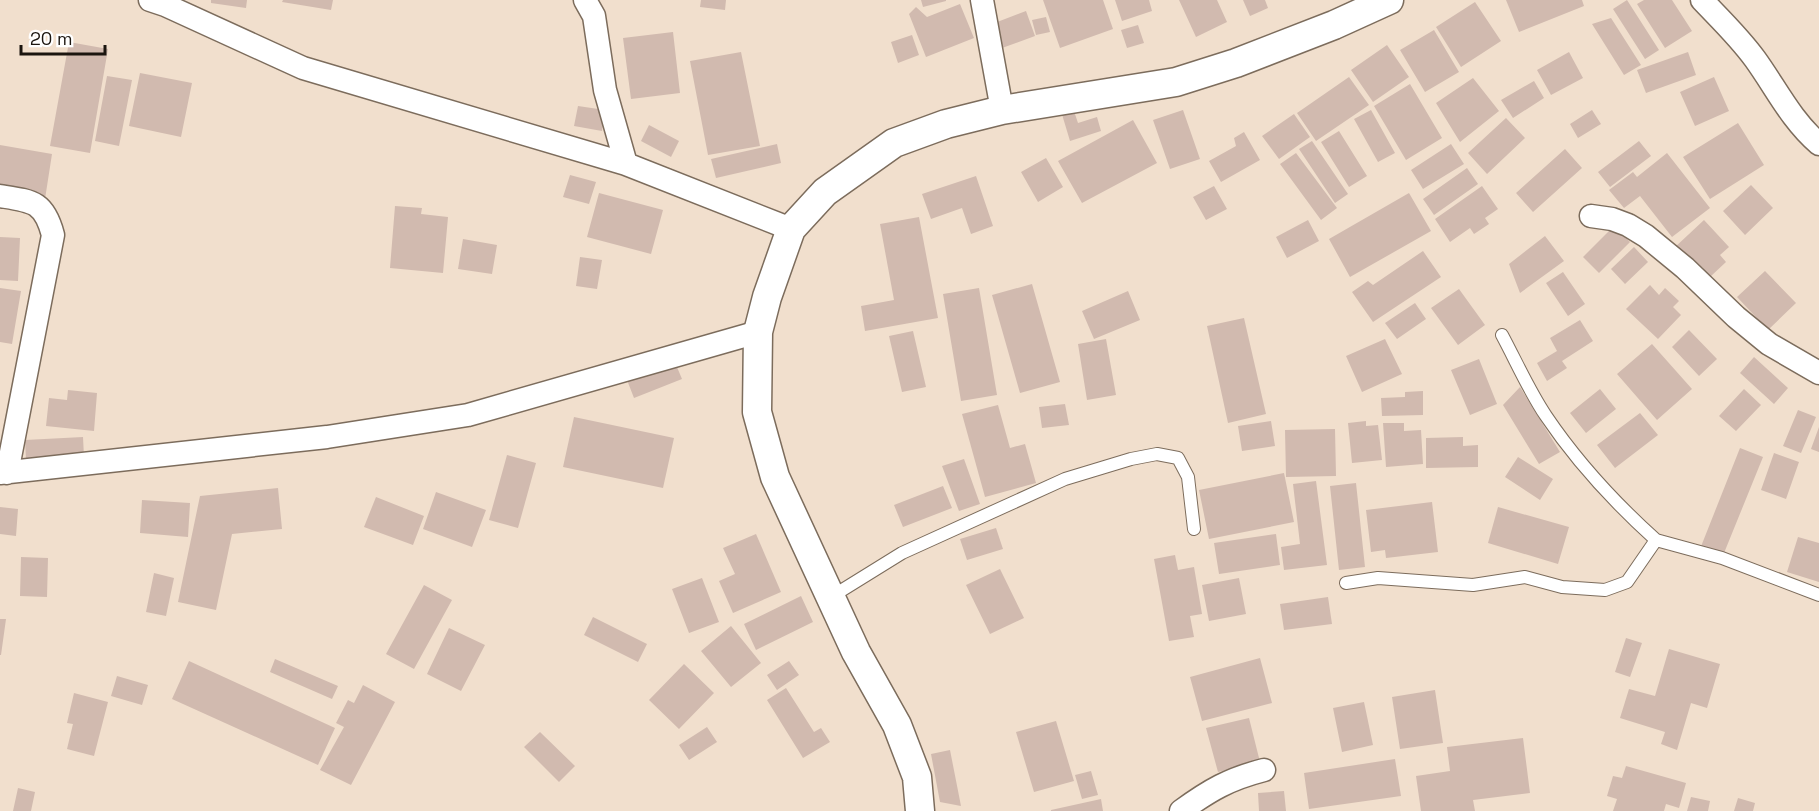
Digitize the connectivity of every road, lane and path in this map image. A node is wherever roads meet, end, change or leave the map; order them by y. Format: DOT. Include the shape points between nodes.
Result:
graph roads {
  1 [pos="585,0"];
  2 [pos="982,0"];
  3 [pos="1389,0"];
  4 [pos="1702,0"];
  5 [pos="161,2"];
  6 [pos="1002,110"];
  7 [pos="1819,144"];
  8 [pos="626,164"];
  9 [pos="0,196"];
  10 [pos="1591,216"];
  11 [pos="791,230"];
  12 [pos="758,332"];
  13 [pos="1502,334"];
  14 [pos="1819,374"];
  15 [pos="3,473"];
  16 [pos="1194,529"];
  17 [pos="1656,540"];
  18 [pos="1346,583"];
  19 [pos="1819,596"];
  20 [pos="831,597"];
  21 [pos="1264,770"];
  22 [pos="920,811"];
  23 [pos="1181,811"];
  1 -- 8 [label="street" via="594,16 605,90"];
  2 -- 6 [label="street"];
  3 -- 6 [label="street" via="1269,51 1176,82"];
  4 -- 7 [label="street" via="1738,37 1803,131"];
  5 -- 8 [label="street" via="303,68"];
  6 -- 11 [label="street" via="894,143 825,192"];
  8 -- 11 [label="street"];
  9 -- 15 [label="street" via="38,205 49,219 53,235"];
  10 -- 14 [label="street" via="1612,219 1646,236 1769,344"];
  11 -- 12 [label="street"];
  12 -- 15 [label="street" via="468,415 327,438"];
  12 -- 20 [label="street" via="757,411 775,477"];
  13 -- 17 [label="lane" via="1545,415 1620,508"];
  16 -- 20 [label="lane" via="1188,477 1178,458 1157,454 1065,479 902,554"];
  17 -- 18 [label="lane" via="1627,582 1605,590 1562,587 1525,577 1473,585 1378,578"];
  17 -- 19 [label="lane" via="1722,558"];
  20 -- 22 [label="street" via="897,725 917,777"];
  21 -- 23 [label="street" via="1216,787"];
}
